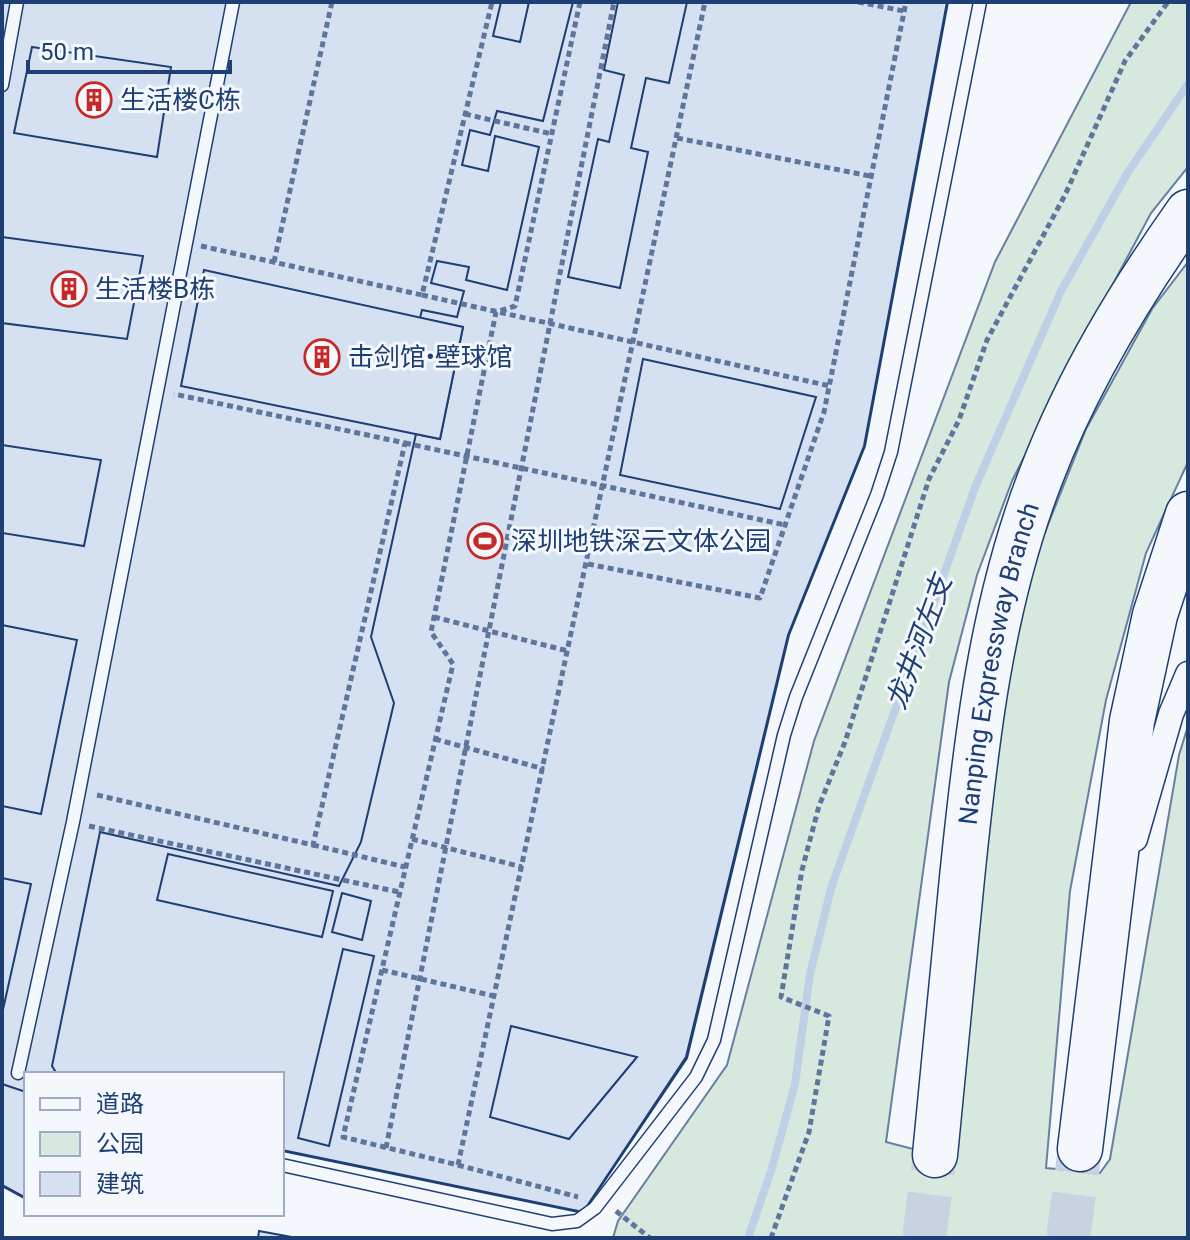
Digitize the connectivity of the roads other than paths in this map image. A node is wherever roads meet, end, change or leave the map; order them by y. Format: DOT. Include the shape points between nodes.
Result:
graph roads {
  1 [pos="17,2"];
  2 [pos="233,2"];
  3 [pos="980,2"];
  4 [pos="2,85"];
  5 [pos="1188,212"];
  6 [pos="1188,514"];
  7 [pos="1188,674"];
  8 [pos="1104,957"];
  9 [pos="18,1073"];
  10 [pos="1080,1149"];
  11 [pos="935,1155"];
  12 [pos="284,1165"];
  1 -- 4 [label="lane"];
  2 -- 9 [label="lane" via="73,822"];
  3 -- 12 [label="lane" via="891,452 796,697 714,1040 696,1077 595,1208 577,1221 552,1224"];
  5 -- 11 [label="highway, Nanping Expressway Branch" via="1146,271 1085,376 1041,476 1010,572 985,677"];
  6 -- 8 [label="highway" via="1155,615 1132,721"];
  7 -- 8 [label="street" via="1152,778"];
  8 -- 10 [label="highway"];
}
